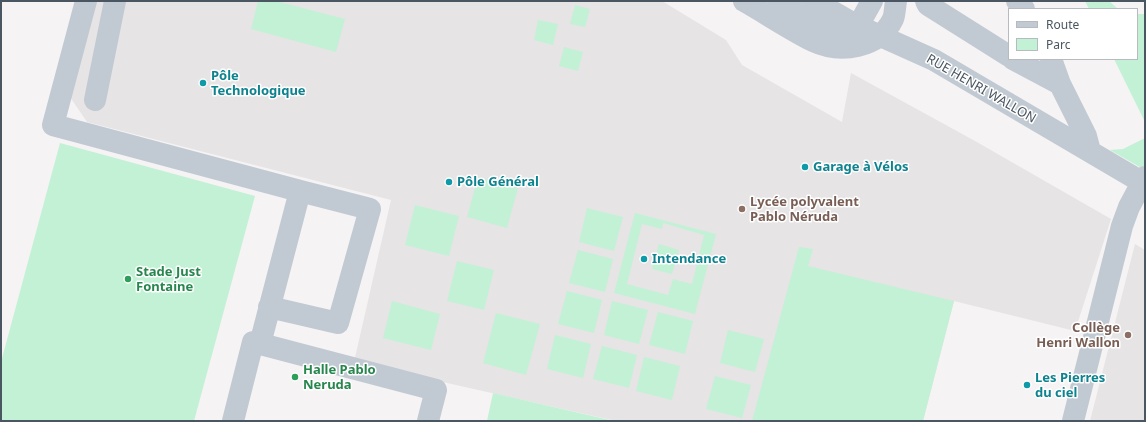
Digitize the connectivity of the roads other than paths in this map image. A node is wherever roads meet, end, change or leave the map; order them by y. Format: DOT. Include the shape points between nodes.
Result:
graph roads {
  1 [pos="86,1"];
  2 [pos="115,1"];
  3 [pos="744,1"];
  4 [pos="780,1"];
  5 [pos="814,1"];
  6 [pos="872,1"];
  7 [pos="896,1"];
  8 [pos="926,1"];
  9 [pos="860,36"];
  10 [pos="881,36"];
  11 [pos="1008,55"];
  12 [pos="1015,60"];
  13 [pos="1051,60"];
  14 [pos="1060,84"];
  15 [pos="95,100"];
  16 [pos="1090,151"];
  17 [pos="1144,181"];
  18 [pos="300,191"];
  19 [pos="269,306"];
  20 [pos="260,344"];
  21 [pos="233,421"];
  22 [pos="428,421"];
  23 [pos="1073,421"];
  1 -- 18 [label="street" via="53,125"];
  2 -- 15 [label="street"];
  3 -- 9 [label="street" via="814,41 836,47"];
  4 -- 9 [label="street" via="840,38"];
  5 -- 9 [label="street, RUE HENRI WALLON"];
  6 -- 9 [label="street"];
  7 -- 10 [label="street" via="894,18"];
  8 -- 11 [label="street" via="928,5"];
  9 -- 10 [label="street, RUE HENRI WALLON"];
  10 -- 16 [label="street, RUE HENRI WALLON" via="934,60"];
  12 -- 14 [label="street"];
  13 -- 14 [label="street"];
  14 -- 16 [label="street" via="1086,136"];
  16 -- 17 [label="street, RUE HENRI WALLON"];
  17 -- 23 [label="street" via="1129,207 1122,226"];
  18 -- 19 [label="street"];
  18 -- 19 [label="street" via="370,209 338,323"];
  19 -- 20 [label="street"];
  20 -- 21 [label="street" via="253,342"];
  20 -- 22 [label="street" via="436,390"];
}
